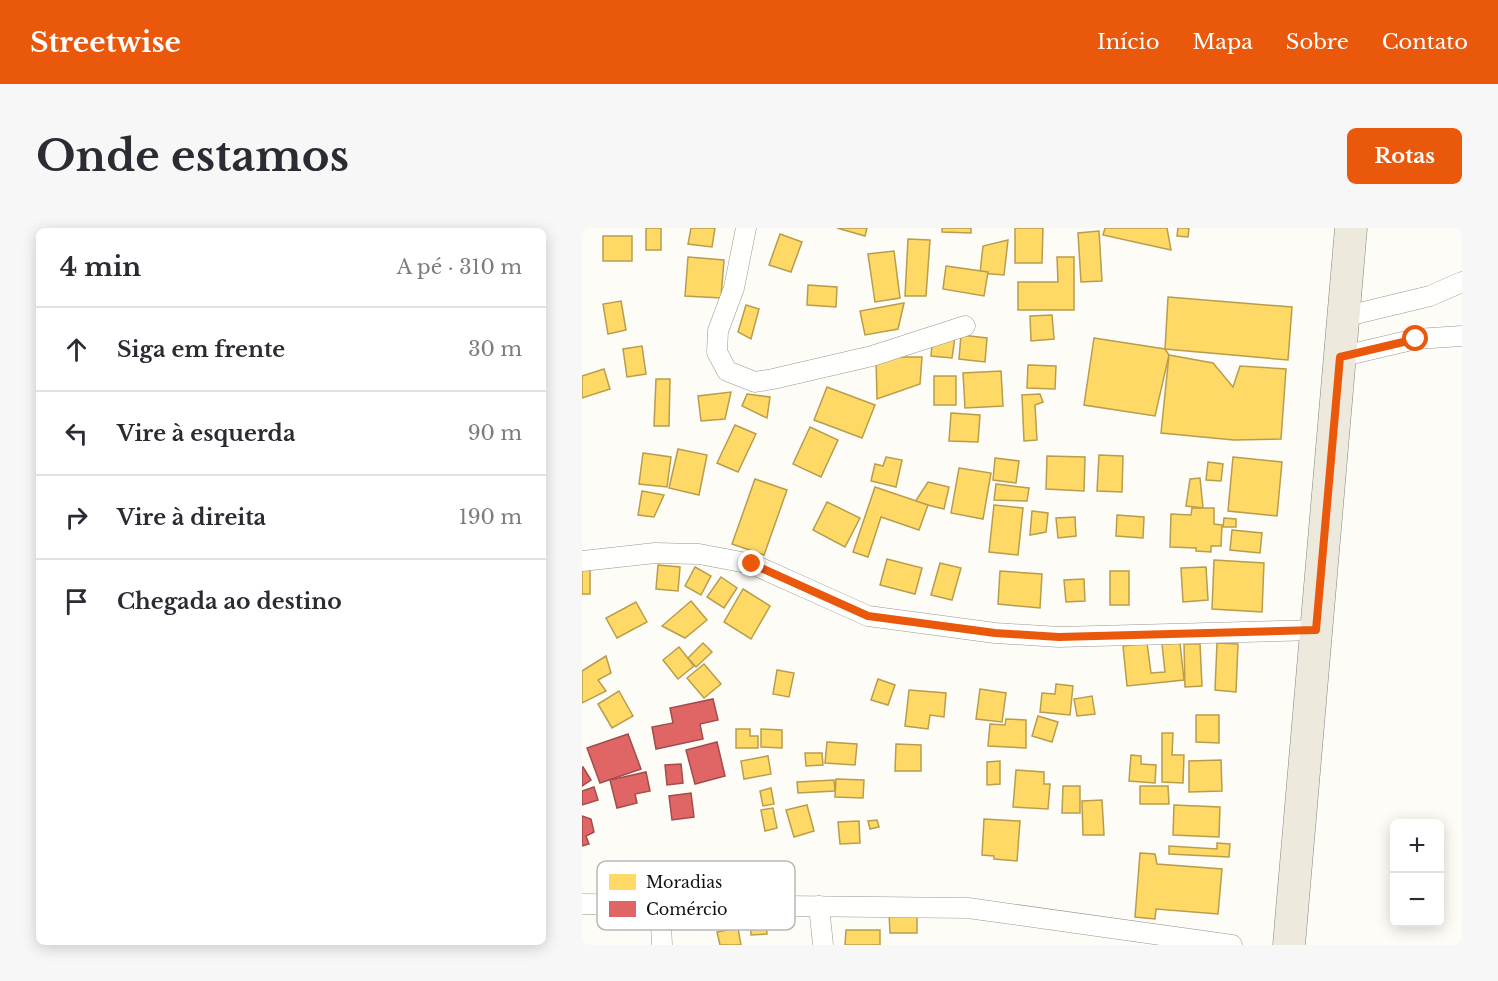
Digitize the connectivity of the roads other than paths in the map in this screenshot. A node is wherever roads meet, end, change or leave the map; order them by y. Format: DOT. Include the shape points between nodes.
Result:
graph roads {
  1 [pos="746,228"];
  2 [pos="1351,228"];
  3 [pos="1462,282"];
  4 [pos="1343,317"];
  5 [pos="965,326"];
  6 [pos="1462,336"];
  7 [pos="1340,357"];
  8 [pos="582,561"];
  9 [pos="1316,630"];
  10 [pos="582,904"];
  11 [pos="597,904"];
  12 [pos="795,906"];
  13 [pos="819,906"];
  14 [pos="662,930"];
  15 [pos="663,945"];
  16 [pos="823,945"];
  17 [pos="1232,945"];
  18 [pos="1289,945"];
  1 -- 5 [label="street" via="734,288 718,332 717,352 727,371 755,382 773,379 872,356"];
  2 -- 4 [label="main road"];
  3 -- 4 [label="street" via="1430,296"];
  4 -- 7 [label="main road"];
  6 -- 7 [label="street" via="1416,339"];
  7 -- 9 [label="main road"];
  8 -- 9 [label="street" via="654,553 699,554 752,564 868,616 995,633 1059,637"];
  9 -- 18 [label="main road"];
  10 -- 11 [label="street"];
  12 -- 13 [label="street"];
  13 -- 16 [label="street"];
  13 -- 17 [label="street" via="968,908"];
  14 -- 15 [label="street"];
}
